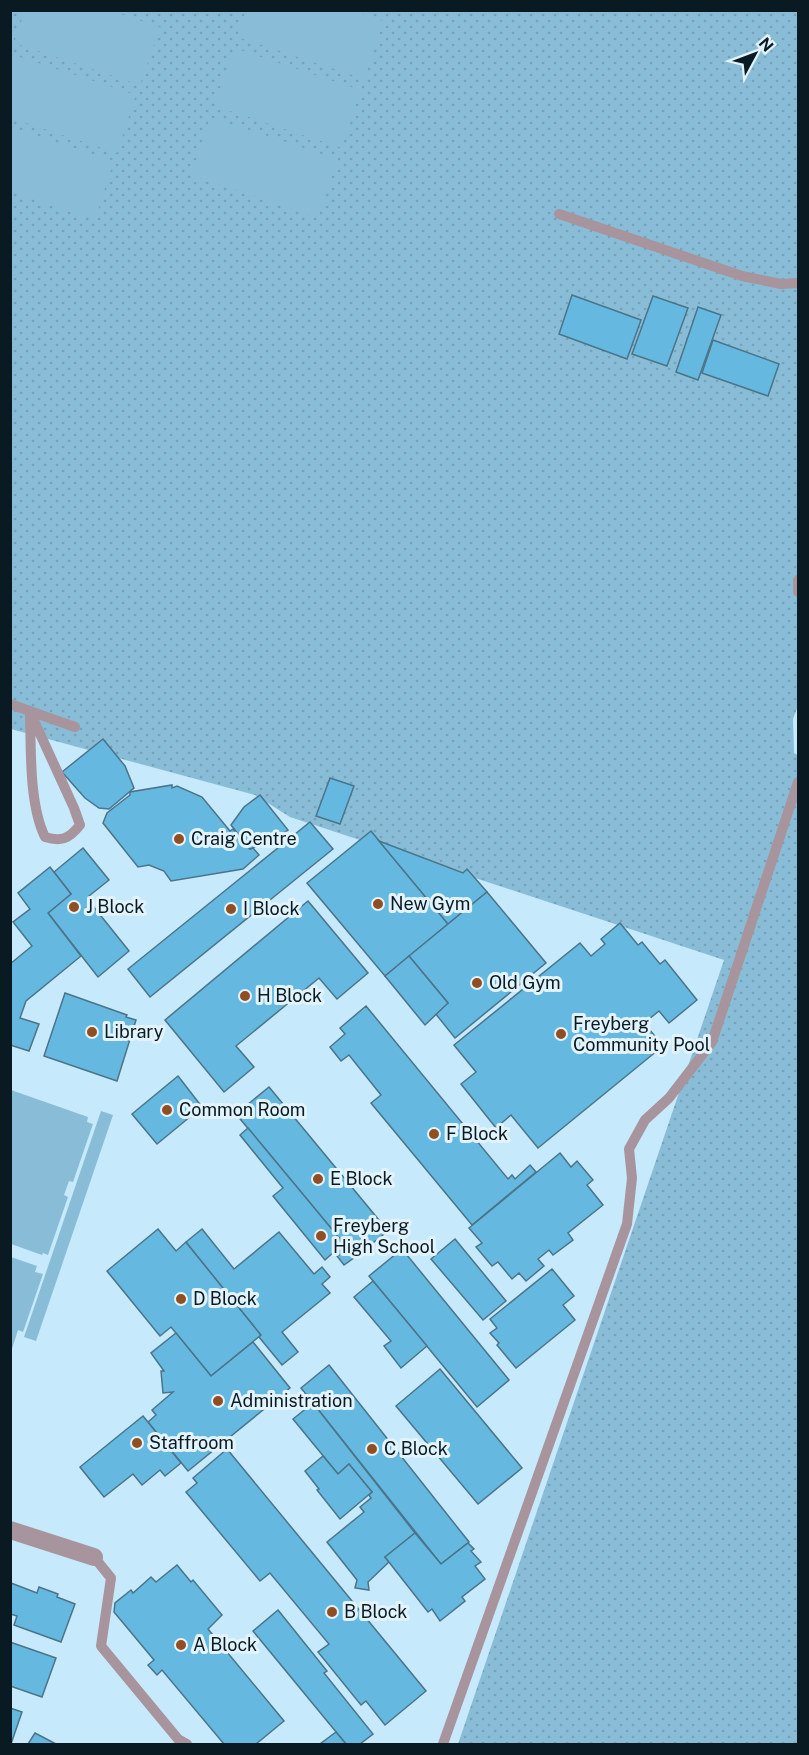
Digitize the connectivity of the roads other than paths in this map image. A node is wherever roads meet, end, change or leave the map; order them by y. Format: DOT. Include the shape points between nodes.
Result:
graph roads {
  1 [pos="559,214"];
  2 [pos="798,283"];
  3 [pos="798,580"];
  4 [pos="798,592"];
  5 [pos="10,704"];
  6 [pos="30,712"];
  7 [pos="75,727"];
  8 [pos="798,782"];
  9 [pos="10,1530"];
  10 [pos="94,1557"];
  11 [pos="187,1744"];
  12 [pos="443,1744"];
  1 -- 2 [label="lane" via="742,276 781,284"];
  3 -- 4 [label="lane"];
  5 -- 6 [label="lane"];
  6 -- 6 [label="lane" via="80,825 72,836 58,841 45,837 39,824"];
  6 -- 7 [label="lane"];
  8 -- 12 [label="lane" via="711,1042 669,1098 645,1120 628,1149 632,1178 627,1224"];
  9 -- 10 [label="street"];
  10 -- 11 [label="lane" via="111,1578 101,1646 178,1739"];
}
